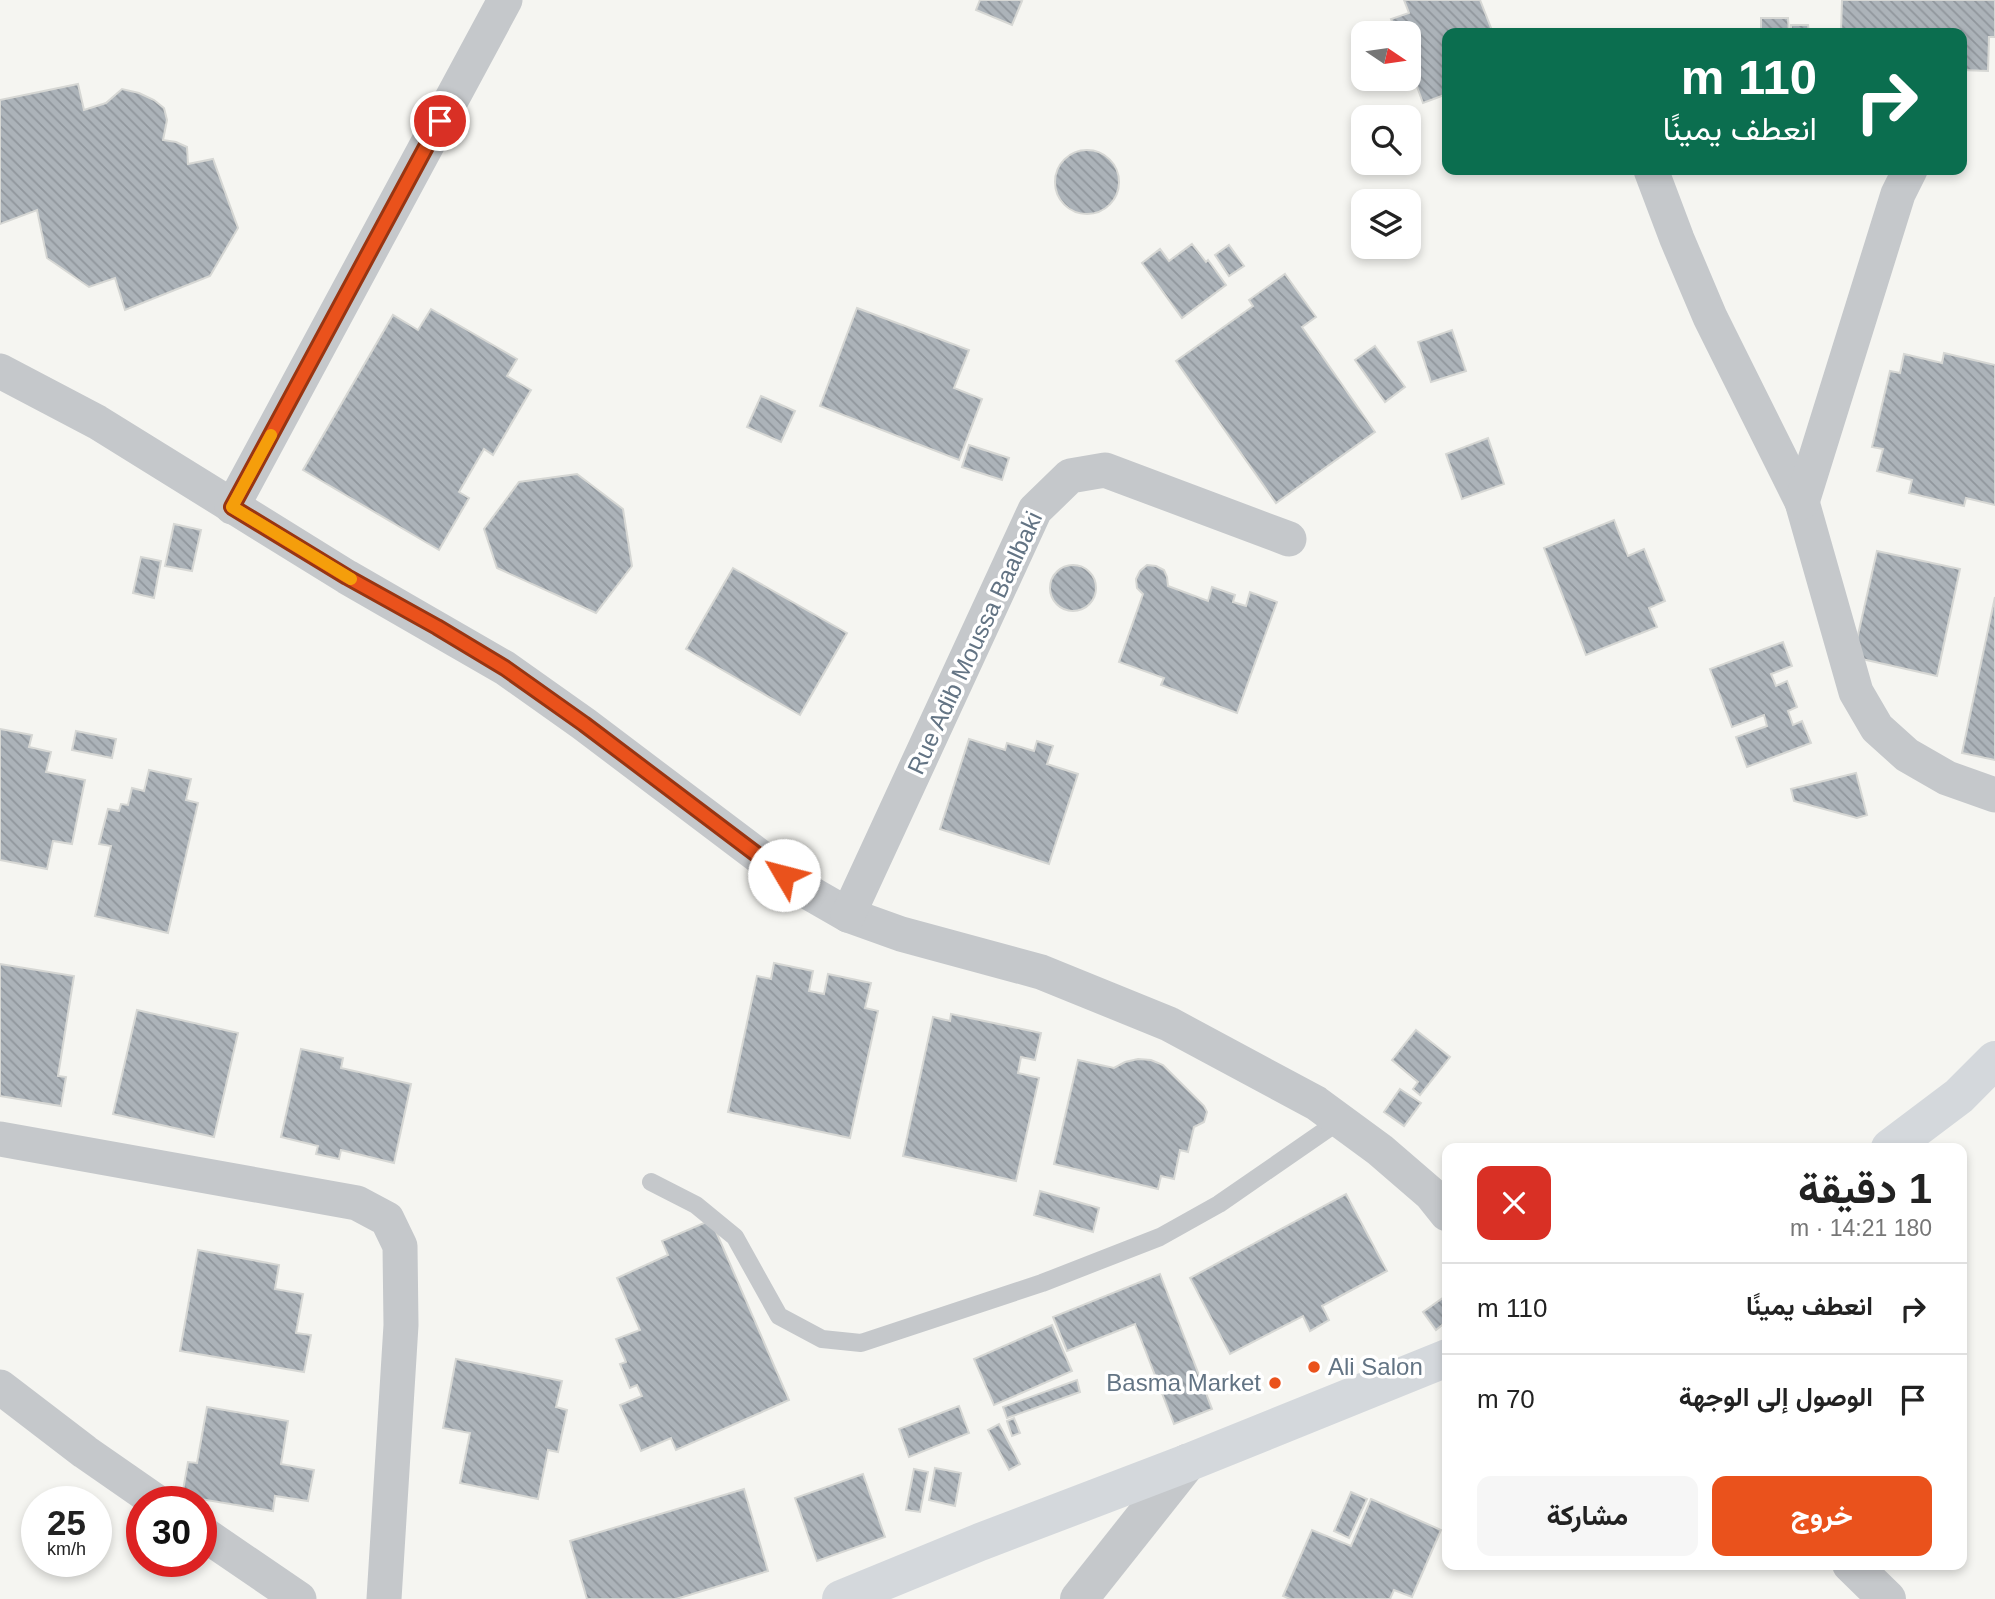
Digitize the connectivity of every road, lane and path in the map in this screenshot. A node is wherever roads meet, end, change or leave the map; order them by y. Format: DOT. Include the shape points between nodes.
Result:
graph roads {
  1 [pos="505,0"];
  2 [pos="1653,175"];
  3 [pos="1908,175"];
  4 [pos="0,370"];
  5 [pos="1802,502"];
  6 [pos="232,507"];
  7 [pos="1289,539"];
  8 [pos="1995,795"];
  9 [pos="848,915"];
  10 [pos="1995,1060"];
  11 [pos="1339,1121"];
  12 [pos="0,1139"];
  13 [pos="1897,1143"];
  14 [pos="651,1182"];
  15 [pos="1442,1208"];
  16 [pos="1442,1360"];
  17 [pos="0,1387"];
  18 [pos="1187,1463"];
  19 [pos="134,1486"];
  20 [pos="217,1543"];
  21 [pos="1857,1570"];
  22 [pos="299,1599"];
  23 [pos="384,1599"];
  24 [pos="841,1599"];
  25 [pos="1079,1599"];
  26 [pos="1887,1599"];
  1 -- 6 [label="street"];
  2 -- 5 [label="street" via="1710,317"];
  3 -- 5 [label="street"];
  4 -- 6 [label="street" via="97,422"];
  5 -- 8 [label="street" via="1856,692 1877,728 1917,761 1947,778"];
  6 -- 9 [label="street" via="505,668 801,888"];
  7 -- 9 [label="street, Rue Adib Moussa Baalbaki" via="1105,470 1070,476 1035,510"];
  9 -- 11 [label="street" via="1041,972 1169,1024 1316,1103"];
  10 -- 13 [label="main road" via="1959,1096"];
  11 -- 14 [label="lane" via="1219,1204 1160,1237 1042,1283 862,1343 822,1339 779,1316 735,1237 696,1205"];
  11 -- 15 [label="street" via="1380,1150"];
  12 -- 23 [label="street" via="358,1203 387,1219 400,1246 401,1325"];
  16 -- 18 [label="main road"];
  17 -- 19 [label="street"];
  18 -- 24 [label="main road"];
  18 -- 25 [label="street"];
  20 -- 22 [label="street"];
  21 -- 26 [label="street"];
}
